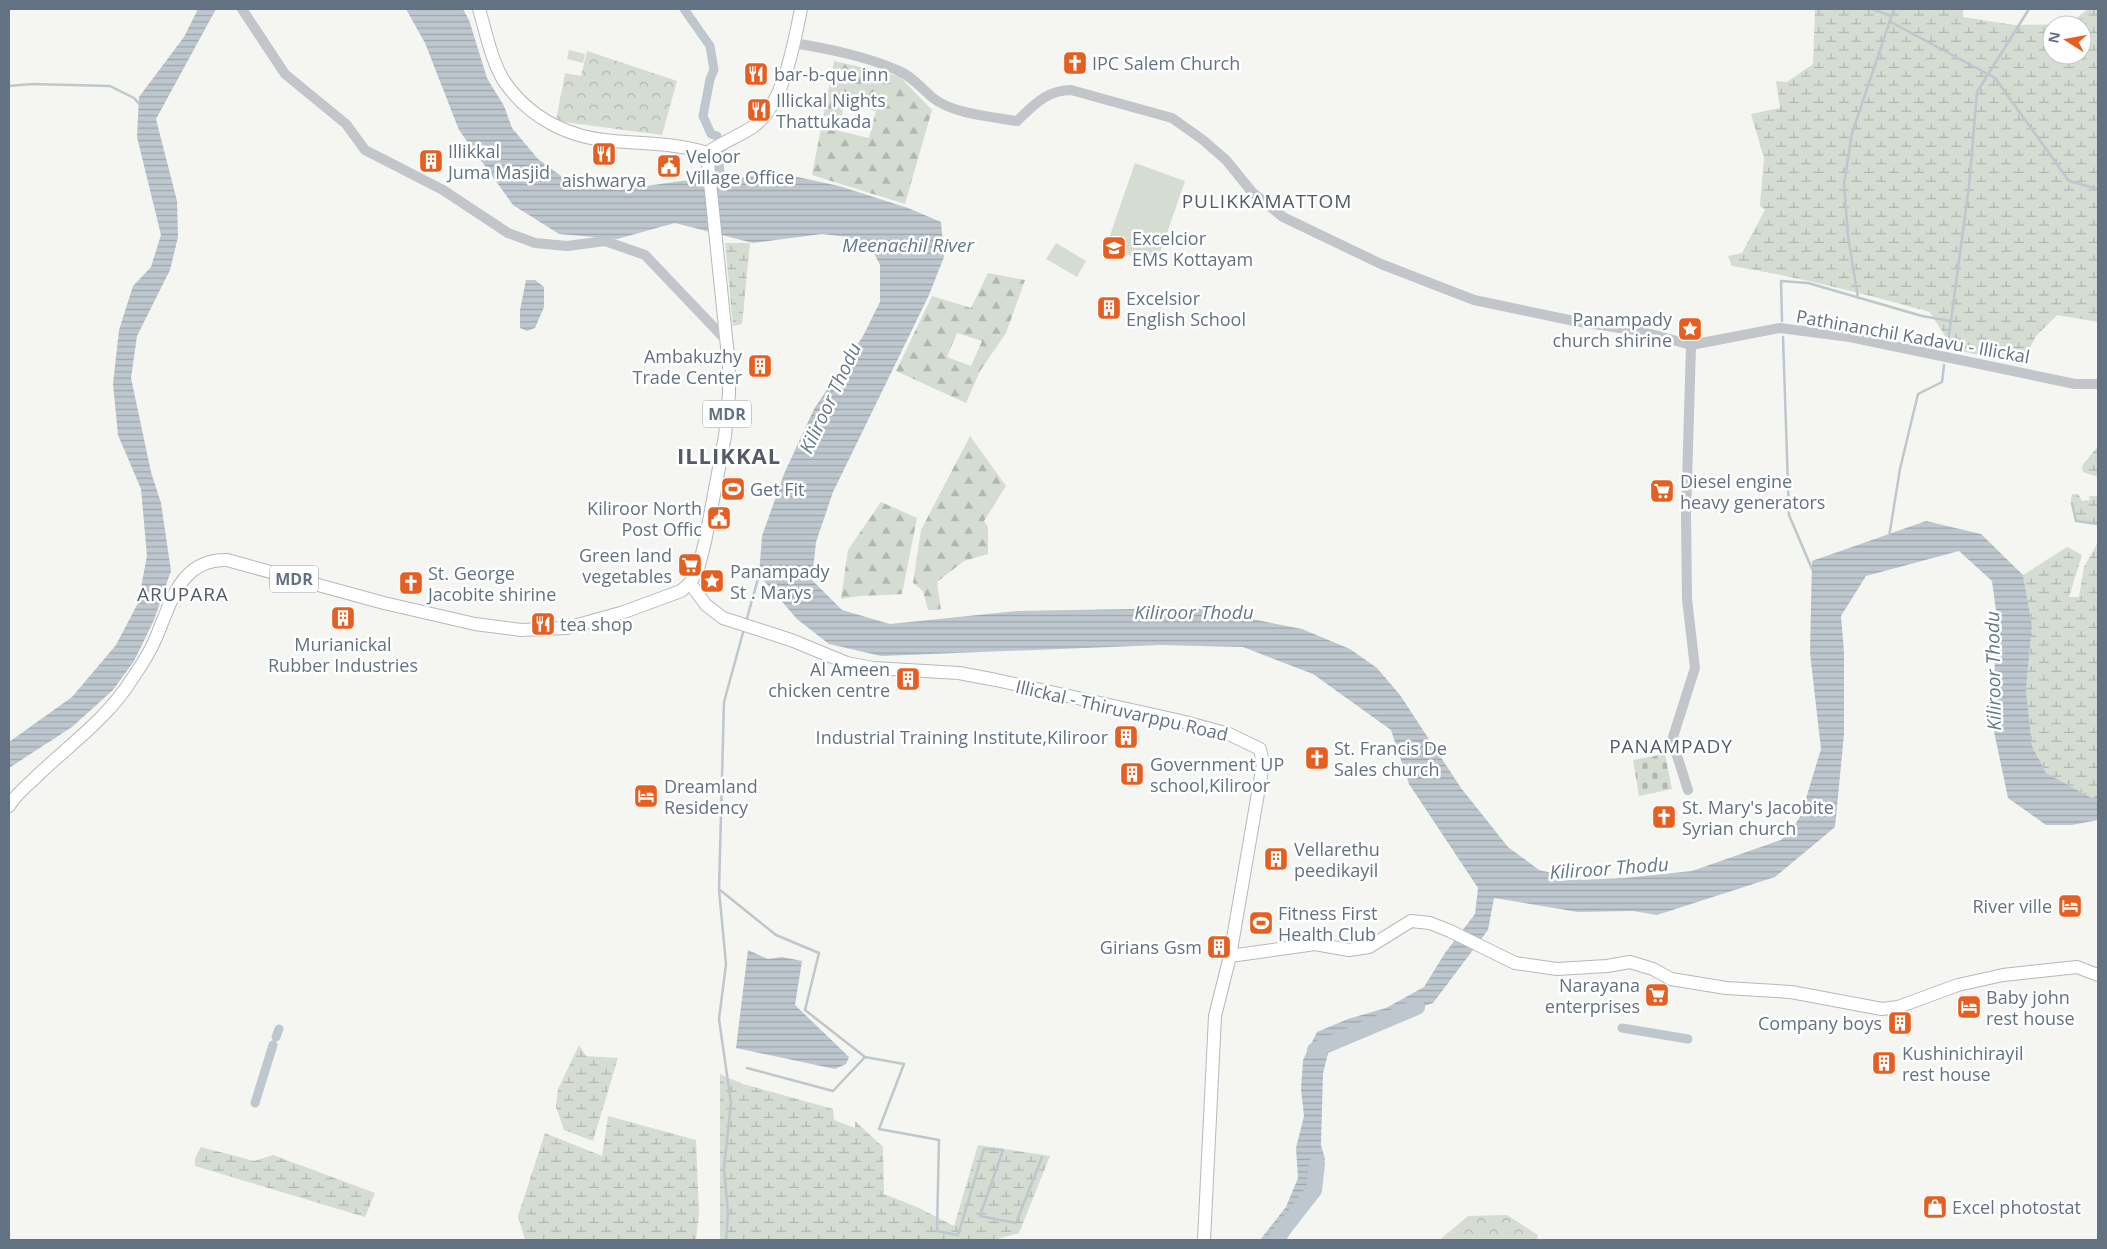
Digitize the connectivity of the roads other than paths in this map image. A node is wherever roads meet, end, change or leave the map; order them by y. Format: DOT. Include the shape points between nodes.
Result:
graph roads {
  1 [pos="242,9"];
  2 [pos="479,9"];
  3 [pos="801,9"];
  4 [pos="794,43"];
  5 [pos="708,158"];
  6 [pos="725,339"];
  7 [pos="1691,345"];
  8 [pos="2098,384"];
  9 [pos="690,583"];
  10 [pos="1688,790"];
  11 [pos="9,806"];
  12 [pos="1230,956"];
  13 [pos="2098,975"];
  14 [pos="1204,1240"];
  1 -- 6 [label="street" via="286,74 346,124 365,150 443,190 516,236 535,243 568,246 604,241 645,255"];
  2 -- 5 [label="main road" via="503,80 540,118 575,135 671,145"];
  3 -- 4 [label="main road"];
  4 -- 5 [label="main road" via="770,108 755,125 727,140"];
  4 -- 7 [label="street, Pathinanchil Kadavu - Illickal" via="831,49 899,70 934,98 971,113 1017,121 1047,95 1071,90 1172,118 1226,160 1252,192 1283,217 1389,267 1474,300 1640,331"];
  5 -- 6 [label="main road, MDR"];
  6 -- 9 [label="main road, MDR" via="730,379 725,436 705,542 698,569"];
  7 -- 8 [label="street, Pathinanchil Kadavu - Illickal" via="1780,328 1850,337 2075,384"];
  7 -- 10 [label="street" via="1686,562 1695,668 1672,740"];
  9 -- 11 [label="main road, MDR" via="681,591 659,600 567,628 521,630 449,618 215,559 201,564 181,580 150,652 108,712 53,759"];
  9 -- 12 [label="main road, Illickal - Thiruvarppu Road" via="706,605 723,618 857,666 926,669 996,680 1180,721 1229,734 1260,749 1263,764"];
  12 -- 13 [label="main road" via="1316,944 1349,950 1369,947 1411,921 1430,923 1450,931 1514,963 1557,969 1630,962 1653,968 1671,979 1726,988 1791,992 1882,1009 1898,1007 1958,985 2003,975 2077,967"];
  12 -- 14 [label="main road, Illickal - Thiruvarppu Road" via="1215,1016"];
}
